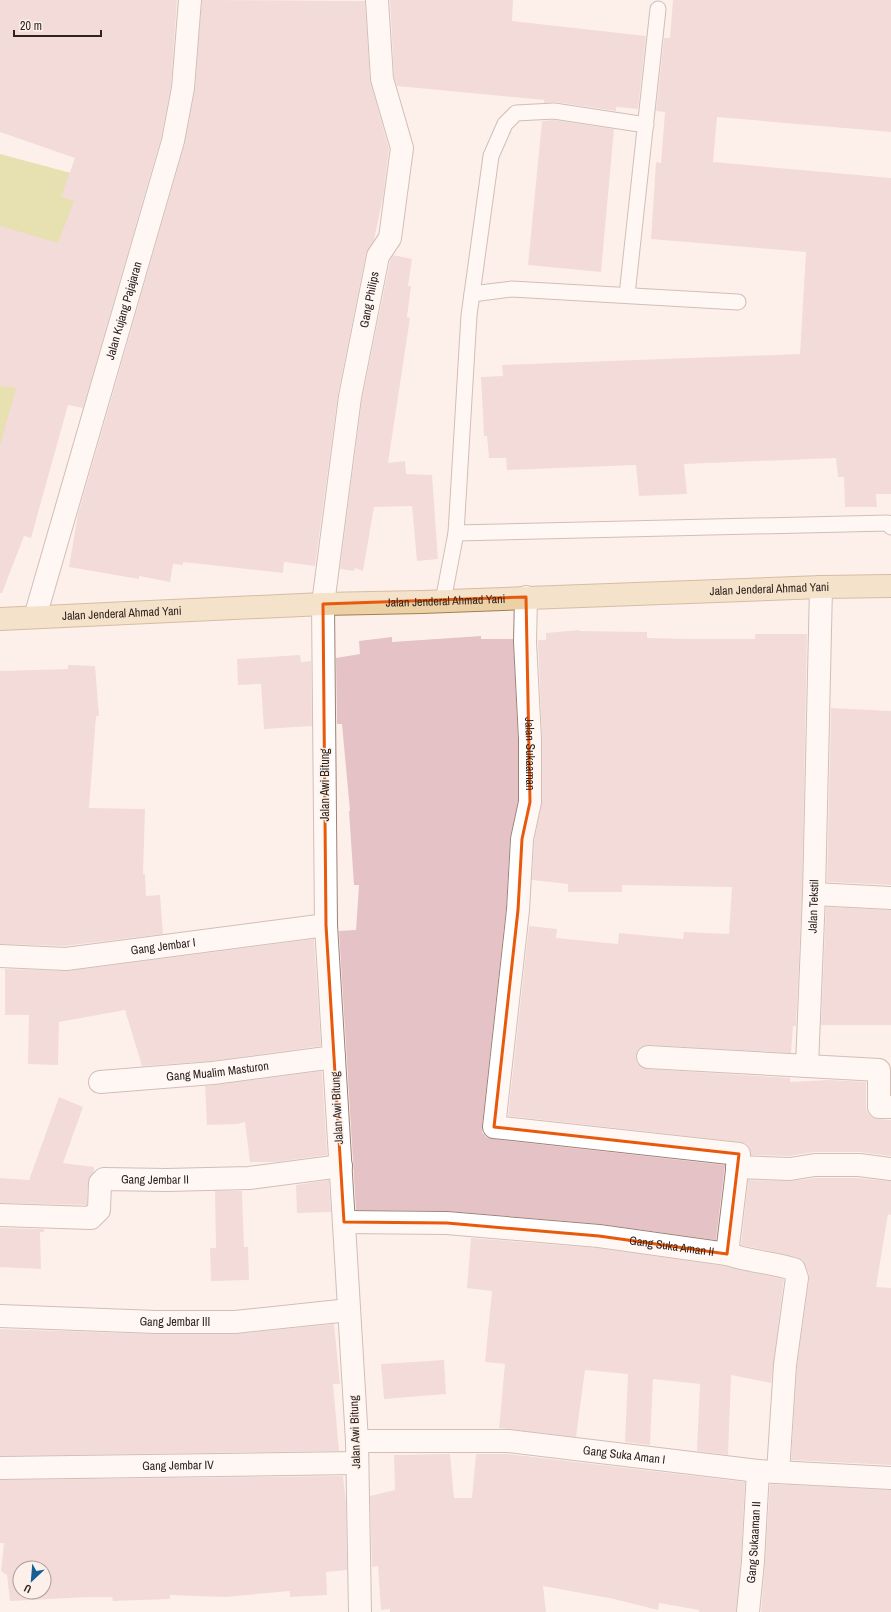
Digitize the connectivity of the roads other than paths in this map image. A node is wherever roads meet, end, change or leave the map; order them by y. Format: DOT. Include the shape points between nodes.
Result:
graph roads {
  1 [pos="190,0"];
  2 [pos="377,0"];
  3 [pos="658,9"];
  4 [pos="646,125"];
  5 [pos="472,294"];
  6 [pos="627,295"];
  7 [pos="738,302"];
  8 [pos="891,527"];
  9 [pos="456,533"];
  10 [pos="891,586"];
  11 [pos="821,587"];
  12 [pos="526,598"];
  13 [pos="443,601"];
  14 [pos="323,604"];
  15 [pos="35,617"];
  16 [pos="0,619"];
  17 [pos="814,894"];
  18 [pos="891,898"];
  19 [pos="326,925"];
  20 [pos="0,956"];
  21 [pos="334,1057"];
  22 [pos="648,1057"];
  23 [pos="807,1066"];
  24 [pos="100,1082"];
  25 [pos="891,1107"];
  26 [pos="341,1166"];
  27 [pos="737,1166"];
  28 [pos="891,1169"];
  29 [pos="0,1215"];
  30 [pos="344,1222"];
  31 [pos="727,1254"];
  32 [pos="349,1310"];
  33 [pos="0,1316"];
  34 [pos="357,1442"];
  35 [pos="356,1463"];
  36 [pos="0,1468"];
  37 [pos="768,1472"];
  38 [pos="891,1478"];
  39 [pos="360,1612"];
  40 [pos="748,1612"];
  1 -- 15 [label="street, Jalan Kujang Pajajaran" via="183,88 173,141"];
  2 -- 14 [label="street, Gang Philips" via="382,79 402,148 390,238 378,256 350,397"];
  3 -- 4 [label="lane"];
  4 -- 5 [label="lane" via="554,112 516,113 505,124 491,156"];
  4 -- 6 [label="lane"];
  5 -- 6 [label="lane" via="512,289"];
  5 -- 9 [label="lane"];
  6 -- 7 [label="lane"];
  8 -- 9 [label="lane" via="888,523"];
  9 -- 13 [label="lane"];
  10 -- 11 [label="main road, Jalan Jenderal Ahmad Yani"];
  11 -- 12 [label="main road, Jalan Jenderal Ahmad Yani"];
  11 -- 17 [label="street, Jalan Tekstil"];
  12 -- 13 [label="main road, Jalan Jenderal Ahmad Yani"];
  12 -- 27 [label="street, Jalan Sukaaman" via="530,802 522,839 518,910 494,1127 739,1154"];
  13 -- 14 [label="main road, Jalan Jenderal Ahmad Yani"];
  14 -- 15 [label="main road, Jalan Jenderal Ahmad Yani"];
  14 -- 19 [label="street, Jalan Awi Bitung"];
  15 -- 16 [label="main road, Jalan Jenderal Ahmad Yani"];
  17 -- 18 [label="street"];
  17 -- 23 [label="street, Jalan Tekstil"];
  19 -- 20 [label="street, Gang Jembar I" via="66,958"];
  19 -- 21 [label="street, Jalan Awi Bitung"];
  21 -- 24 [label="street, Gang Mualim Masturon" via="213,1073"];
  21 -- 26 [label="street, Jalan Awi Bitung"];
  22 -- 23 [label="street"];
  23 -- 25 [label="street" via="879,1070 879,1107"];
  26 -- 29 [label="street, Gang Jembar II" via="249,1178 104,1178 100,1183 99,1210 91,1218"];
  26 -- 30 [label="street, Jalan Awi Bitung"];
  27 -- 28 [label="street" via="790,1169 815,1165 859,1165"];
  27 -- 31 [label="street"];
  30 -- 31 [label="street, Gang Suka Aman II" via="447,1223 599,1236"];
  30 -- 32 [label="street, Jalan Awi Bitung"];
  31 -- 37 [label="street, Gang Suka Aman II" via="794,1269 797,1278"];
  32 -- 33 [label="street, Gang Jembar III" via="235,1322 156,1322"];
  32 -- 34 [label="street, Jalan Awi Bitung"];
  34 -- 35 [label="street, Jalan Awi Bitung"];
  34 -- 37 [label="street, Gang Suka Aman I" via="508,1441"];
  35 -- 36 [label="street, Gang Jembar IV"];
  35 -- 39 [label="street, Jalan Awi Bitung"];
  37 -- 38 [label="street, Gang Suka Aman I"];
  37 -- 40 [label="street, Gang Sukaaman II" via="753,1561"];
}
